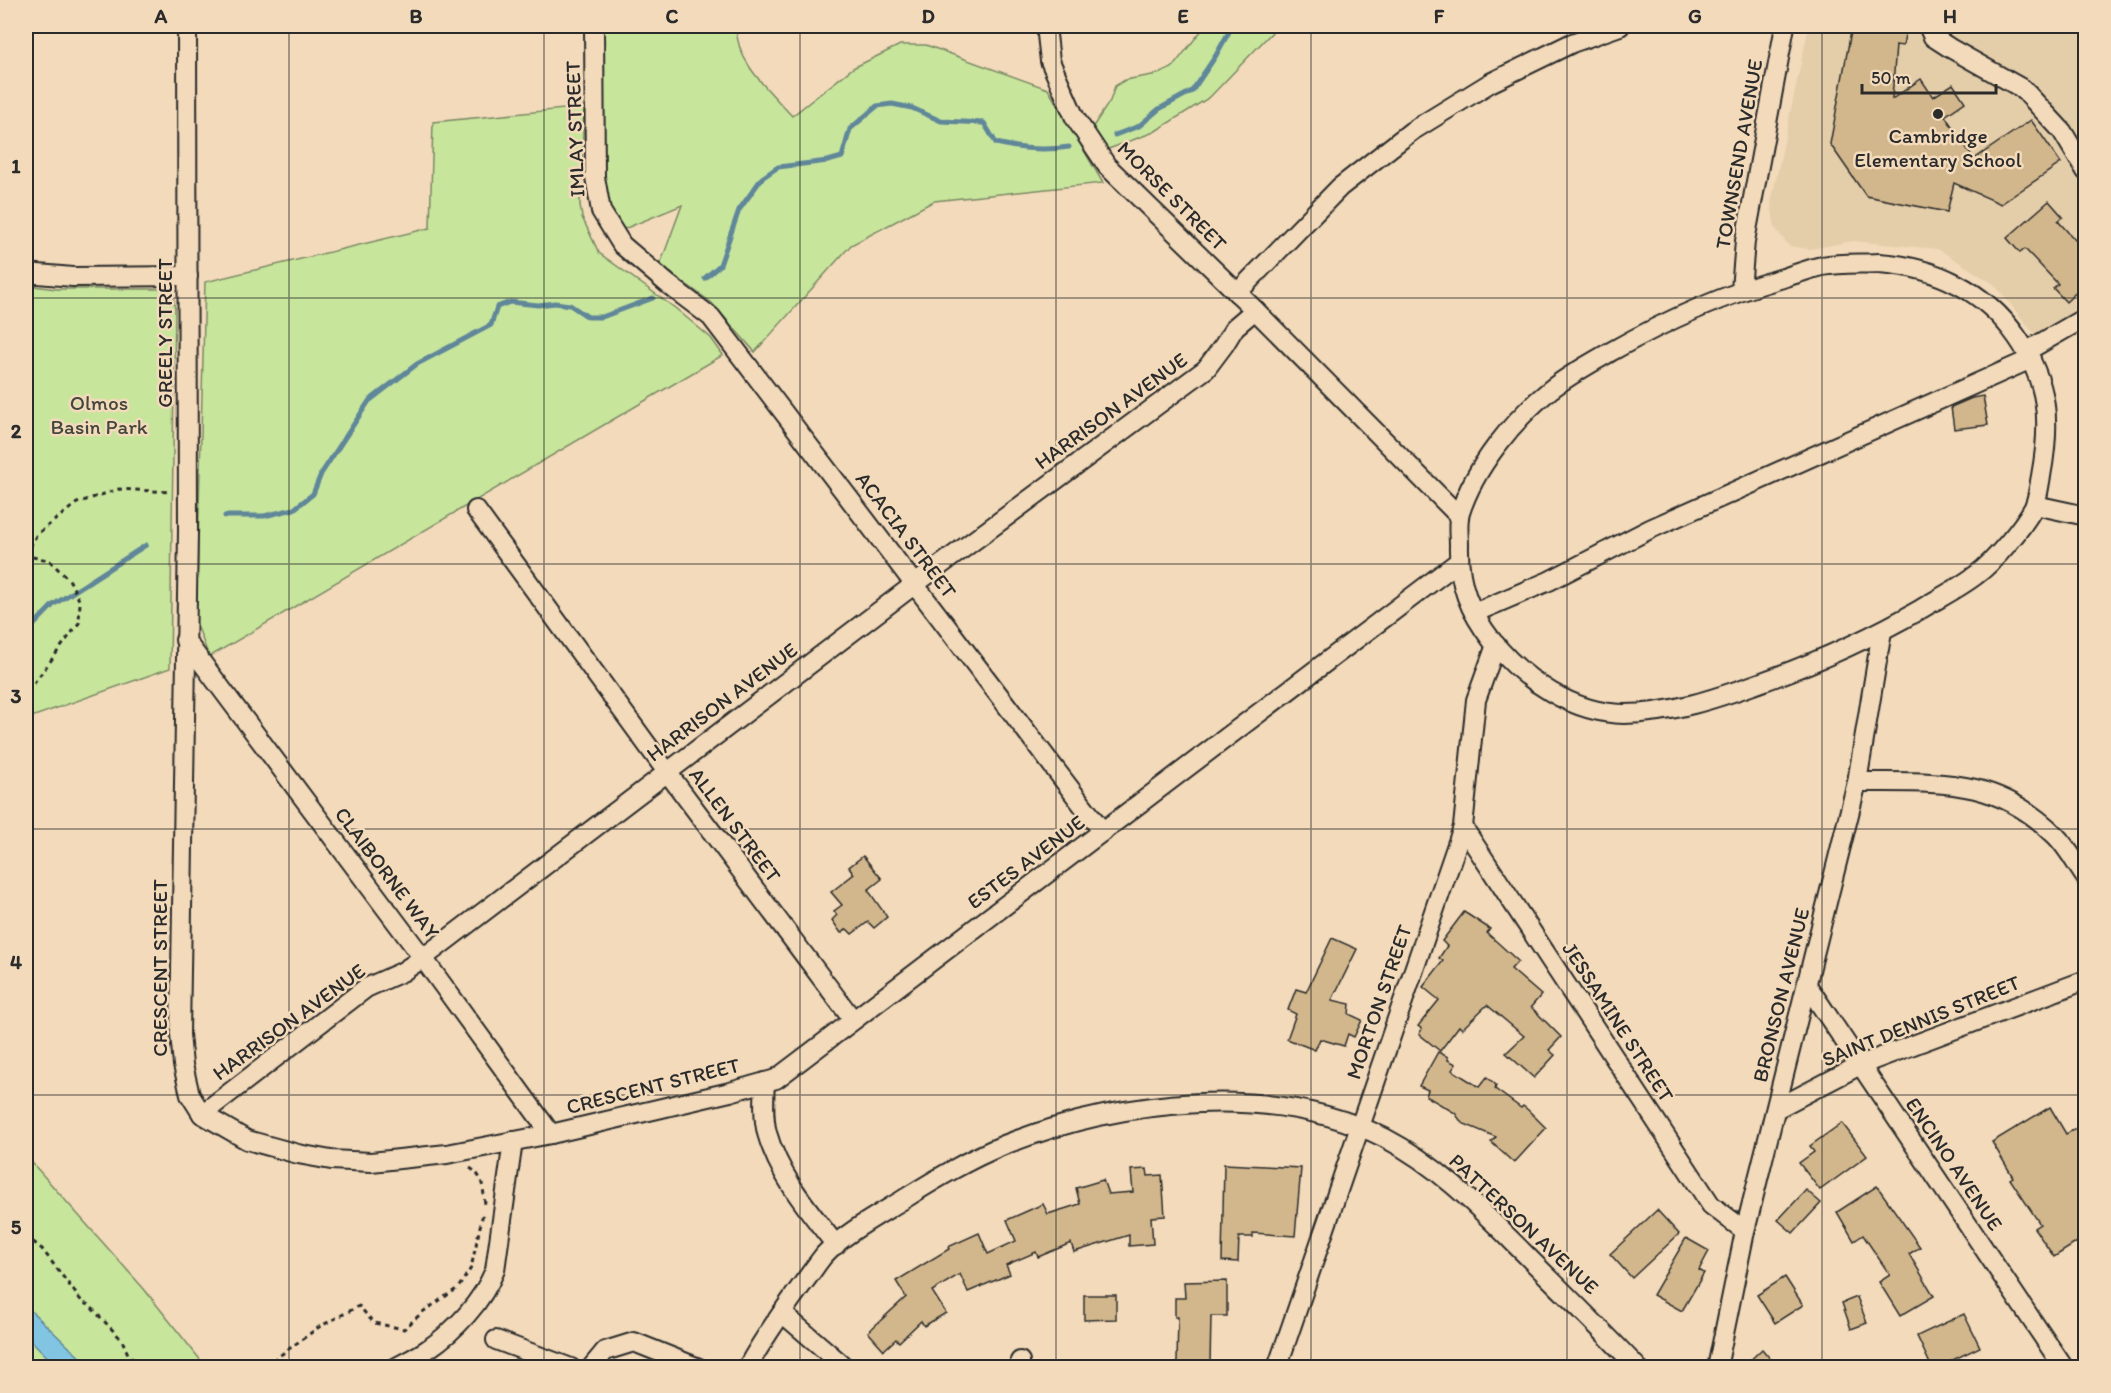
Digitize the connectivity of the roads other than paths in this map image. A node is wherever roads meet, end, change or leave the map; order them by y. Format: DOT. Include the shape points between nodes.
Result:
graph roads {
  1 [pos="187,26"];
  2 [pos="594,26"];
  3 [pos="1046,26"];
  4 [pos="1620,26"];
  5 [pos="1785,26"];
  6 [pos="1928,26"];
  7 [pos="2085,171"];
  8 [pos="26,273"];
  9 [pos="188,276"];
  10 [pos="661,278"];
  11 [pos="1741,290"];
  12 [pos="1237,293"];
  13 [pos="1255,310"];
  14 [pos="2085,317"];
  15 [pos="2029,355"];
  16 [pos="2035,505"];
  17 [pos="476,510"];
  18 [pos="2083,512"];
  19 [pos="1459,516"];
  20 [pos="1458,562"];
  21 [pos="915,584"];
  22 [pos="1474,613"];
  23 [pos="1882,631"];
  24 [pos="185,640"];
  25 [pos="1496,645"];
  26 [pos="667,772"];
  27 [pos="1857,782"];
  28 [pos="1463,827"];
  29 [pos="1103,832"];
  30 [pos="2085,878"];
  31 [pos="423,958"];
  32 [pos="2085,980"];
  33 [pos="1807,985"];
  34 [pos="853,1020"];
  35 [pos="1860,1065"];
  36 [pos="765,1082"];
  37 [pos="1776,1109"];
  38 [pos="202,1114"];
  39 [pos="1360,1127"];
  40 [pos="551,1134"];
  41 [pos="513,1141"];
  42 [pos="1745,1231"];
  43 [pos="836,1245"];
  44 [pos="782,1313"];
  45 [pos="496,1340"];
  46 [pos="754,1365"];
  47 [pos="394,1368"];
  48 [pos="571,1368"];
  49 [pos="591,1368"];
  50 [pos="699,1368"];
  51 [pos="846,1368"];
  52 [pos="1277,1368"];
  53 [pos="1638,1368"];
  54 [pos="1717,1368"];
  55 [pos="2064,1368"];
  1 -- 9 [label="street, GREELY STREET"];
  2 -- 10 [label="street, IMLAY STREET" via="595,177 601,211 622,245"];
  3 -- 12 [label="street, MORSE STREET" via="1050,61 1074,118 1107,166"];
  4 -- 12 [label="street" via="1572,43 1490,83 1412,131 1340,187"];
  5 -- 11 [label="street, TOWNSEND AVENUE" via="1745,241"];
  6 -- 7 [label="street" via="1934,37 1950,48 2023,89 2062,131"];
  8 -- 9 [label="street" via="74,277"];
  9 -- 24 [label="street, GREELY STREET"];
  10 -- 21 [label="street, ACACIA STREET" via="711,317"];
  11 -- 15 [label="street" via="1823,266 1879,263 1914,267 1949,279 1980,297 2006,322"];
  11 -- 19 [label="street" via="1658,325 1552,388 1531,406 1496,448 1477,476"];
  12 -- 13 [label="street, MORSE STREET"];
  13 -- 19 [label="street"];
  13 -- 21 [label="street, HARRISON AVENUE" via="1235,327 1206,369"];
  14 -- 15 [label="street"];
  15 -- 16 [label="street" via="2041,384 2048,428"];
  15 -- 22 [label="street"];
  16 -- 18 [label="street"];
  16 -- 23 [label="street" via="1980,573"];
  17 -- 26 [label="street, ALLEN STREET"];
  19 -- 20 [label="street"];
  20 -- 22 [label="street" via="1467,602"];
  20 -- 29 [label="street, ESTES AVENUE"];
  21 -- 26 [label="street, HARRISON AVENUE"];
  21 -- 29 [label="street, ACACIA STREET"];
  22 -- 25 [label="street"];
  23 -- 25 [label="street" via="1803,667 1721,697 1623,714 1554,695"];
  23 -- 27 [label="street, BRONSON AVENUE"];
  24 -- 31 [label="street, CLAIBORNE WAY"];
  24 -- 38 [label="street, CRESCENT STREET" via="180,1034 190,1095"];
  25 -- 28 [label="street, MORTON STREET" via="1476,700"];
  26 -- 31 [label="street, HARRISON AVENUE"];
  26 -- 34 [label="street, ALLEN STREET"];
  27 -- 30 [label="street" via="1937,783 2003,796 2057,837"];
  27 -- 33 [label="street, BRONSON AVENUE"];
  28 -- 39 [label="street, MORTON STREET"];
  28 -- 42 [label="street, JESSAMINE STREET" via="1711,1205"];
  29 -- 34 [label="street, ESTES AVENUE"];
  31 -- 38 [label="street, HARRISON AVENUE" via="366,988"];
  31 -- 40 [label="street, CLAIBORNE WAY"];
  32 -- 35 [label="street, SAINT DENNIS STREET"];
  33 -- 35 [label="street, ENCINO AVENUE"];
  33 -- 37 [label="street, BRONSON AVENUE"];
  34 -- 36 [label="street, ESTES AVENUE" via="776,1078"];
  35 -- 37 [label="street, SAINT DENNIS STREET"];
  35 -- 55 [label="street, ENCINO AVENUE"];
  36 -- 40 [label="street, CRESCENT STREET"];
  36 -- 43 [label="street" via="767,1133 781,1169"];
  37 -- 42 [label="street, BRONSON AVENUE"];
  38 -- 41 [label="street" via="247,1140 331,1160 371,1162 447,1154"];
  39 -- 43 [label="street, PATTERSON AVENUE" via="1294,1108 1229,1102 1143,1108 1057,1127 952,1170"];
  39 -- 52 [label="street, MORTON STREET"];
  39 -- 53 [label="street, PATTERSON AVENUE" via="1424,1161 1459,1188"];
  40 -- 41 [label="street, CRESCENT STREET"];
  41 -- 47 [label="street" via="495,1270 481,1298 429,1349"];
  42 -- 54 [label="street, BRONSON AVENUE"];
  43 -- 44 [label="street, PATTERSON AVENUE" via="825,1254"];
  44 -- 46 [label="street, PATTERSON AVENUE"];
  44 -- 51 [label="street"];
  45 -- 48 [label="street"];
  49 -- 50 [label="street" via="605,1351 634,1342"];
}
